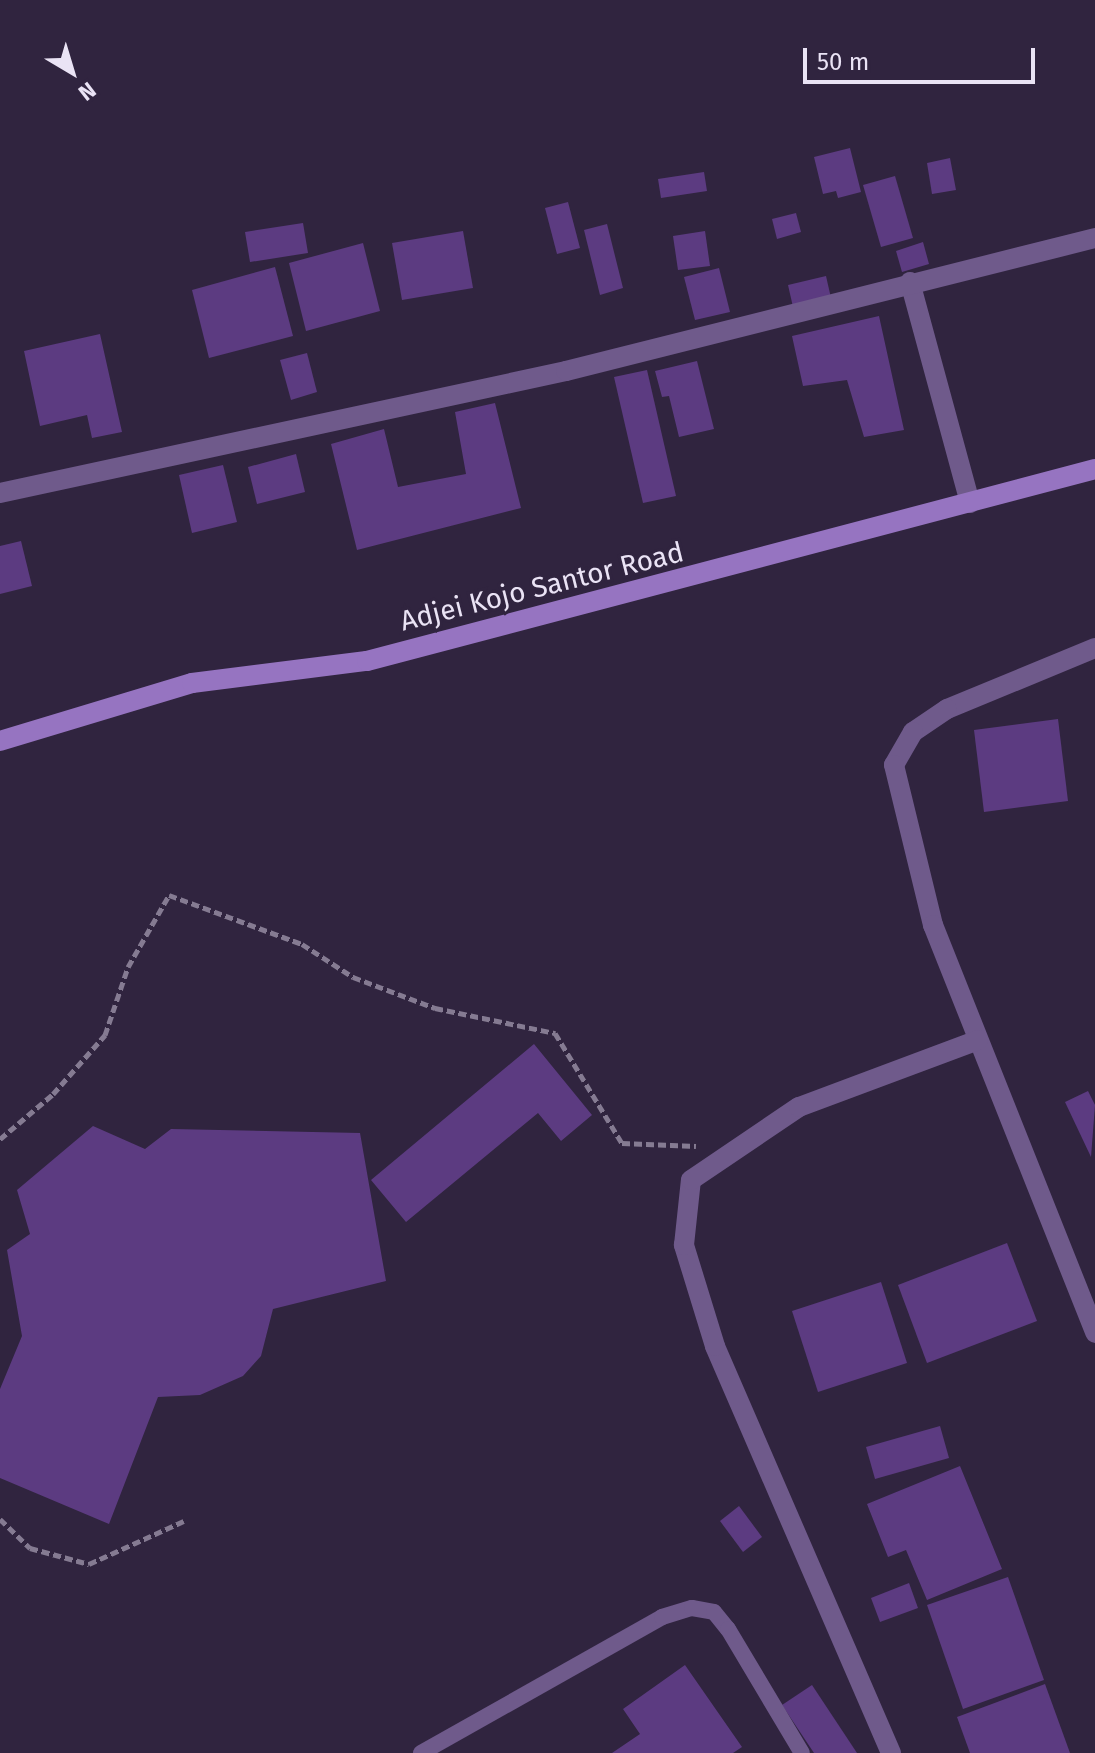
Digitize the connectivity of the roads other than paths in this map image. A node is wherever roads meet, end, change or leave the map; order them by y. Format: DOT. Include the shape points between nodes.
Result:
graph roads {
  1 [pos="1095,238"];
  2 [pos="910,282"];
  3 [pos="1095,469"];
  4 [pos="0,493"];
  5 [pos="970,503"];
  6 [pos="1095,648"];
  7 [pos="0,741"];
  8 [pos="978,1040"];
  9 [pos="1089,1298"];
  10 [pos="1095,1333"];
  11 [pos="421,1753"];
  12 [pos="802,1753"];
  13 [pos="891,1753"];
  1 -- 2 [label="street"];
  2 -- 4 [label="street" via="566,371"];
  2 -- 5 [label="street"];
  3 -- 5 [label="street, Adjei Kojo Santor Road"];
  5 -- 7 [label="street, Adjei Kojo Santor Road" via="367,661 192,683"];
  6 -- 8 [label="street" via="947,709 913,732 894,765 933,925"];
  8 -- 9 [label="street"];
  8 -- 13 [label="street" via="799,1107 691,1180 684,1245 715,1346"];
  9 -- 10 [label="street"];
  11 -- 12 [label="lane" via="662,1617 692,1608 714,1612 728,1629"];
}
